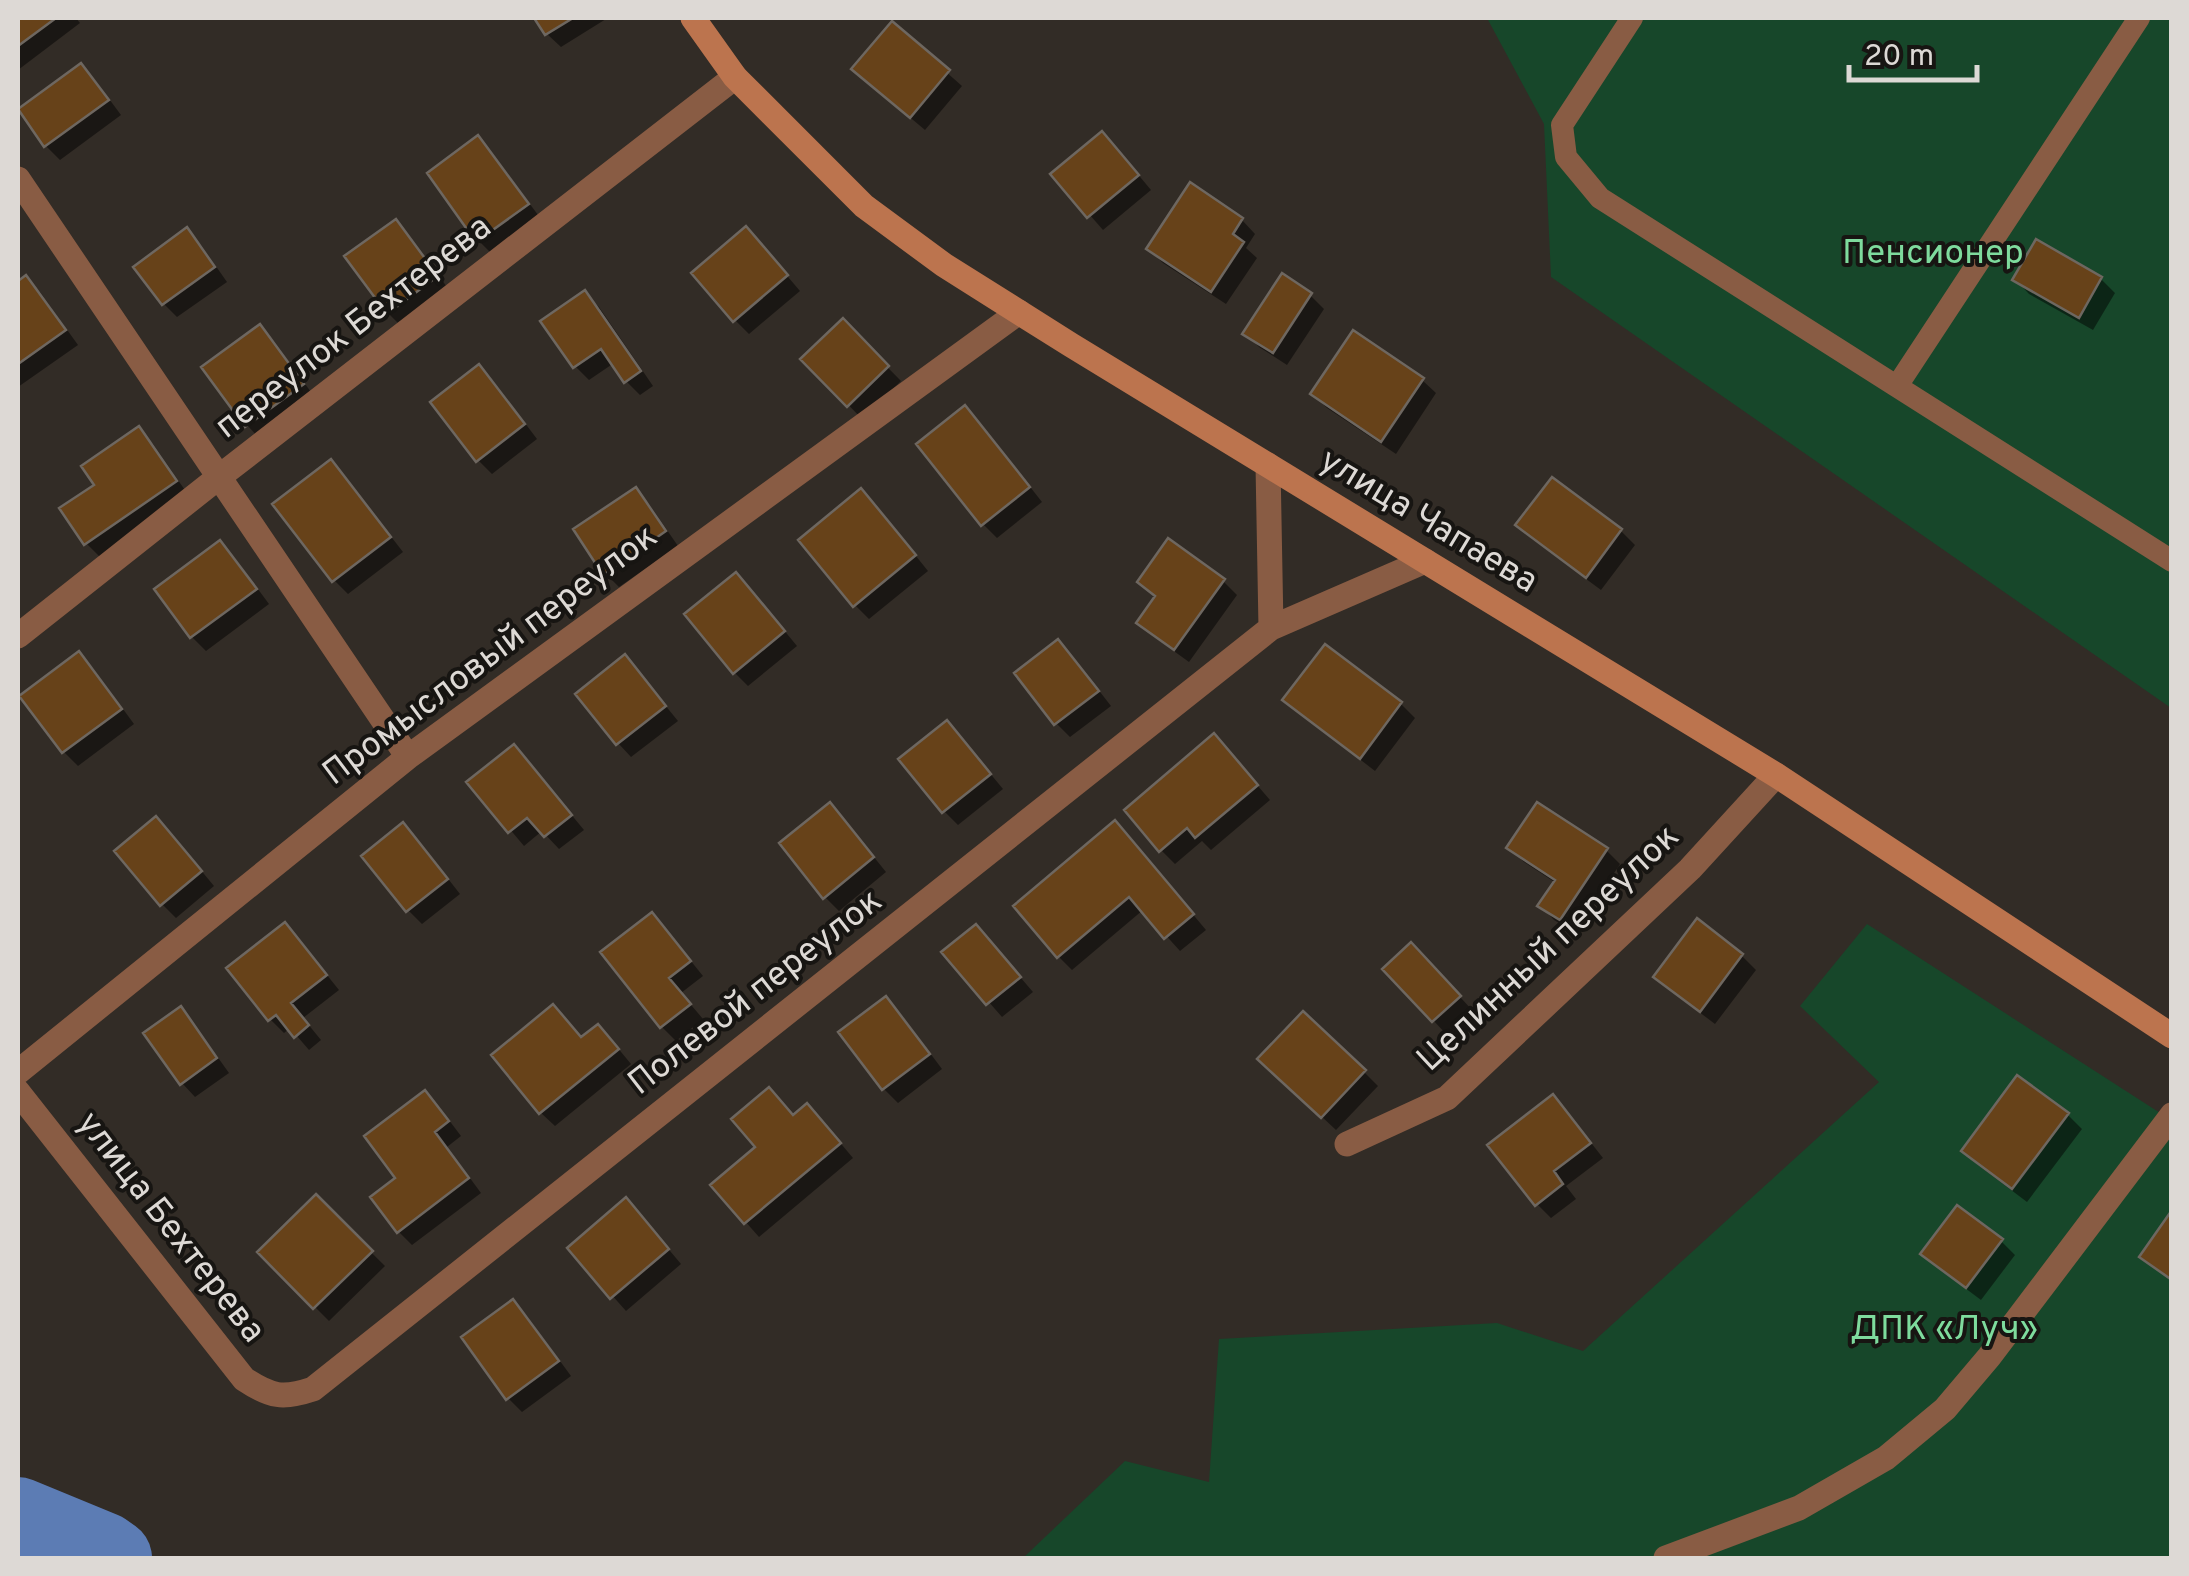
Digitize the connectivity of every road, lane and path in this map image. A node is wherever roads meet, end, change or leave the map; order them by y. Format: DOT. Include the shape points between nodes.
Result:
graph roads {
  1 [pos="692,18"];
  2 [pos="1632,18"];
  3 [pos="2138,18"];
  4 [pos="736,77"];
  5 [pos="18,180"];
  6 [pos="1019,312"];
  7 [pos="1896,386"];
  8 [pos="1268,465"];
  9 [pos="220,477"];
  10 [pos="1424,561"];
  11 [pos="2172,561"];
  12 [pos="1271,628"];
  13 [pos="18,636"];
  14 [pos="408,757"];
  15 [pos="1776,775"];
  16 [pos="2172,1036"];
  17 [pos="18,1072"];
  18 [pos="18,1092"];
  19 [pos="2172,1115"];
  20 [pos="1347,1144"];
  21 [pos="277,1396"];
  22 [pos="1666,1558"];
  1 -- 4 [label="street, улица Чапаева"];
  2 -- 7 [label="lane" via="1562,125 1566,157 1600,198"];
  3 -- 7 [label="lane"];
  4 -- 6 [label="street, улица Чапаева" via="864,206"];
  4 -- 9 [label="street, переулок Бехтерева"];
  5 -- 9 [label="street"];
  6 -- 8 [label="street, улица Чапаева"];
  6 -- 14 [label="street, Промысловый переулок"];
  7 -- 11 [label="lane"];
  8 -- 10 [label="street, улица Чапаева"];
  8 -- 12 [label="street"];
  9 -- 13 [label="street, переулок Бехтерева"];
  9 -- 14 [label="street"];
  10 -- 12 [label="street, Полевой переулок"];
  10 -- 15 [label="street, улица Чапаева"];
  12 -- 21 [label="street, Полевой переулок" via="313,1389"];
  14 -- 17 [label="street, Промысловый переулок"];
  15 -- 16 [label="street, улица Чапаева"];
  15 -- 20 [label="street, Целинный переулок" via="1690,869 1447,1098"];
  18 -- 21 [label="street, улица Бехтерева" via="244,1379"];
  19 -- 22 [label="street" via="1945,1409 1886,1458 1799,1508"];
}
